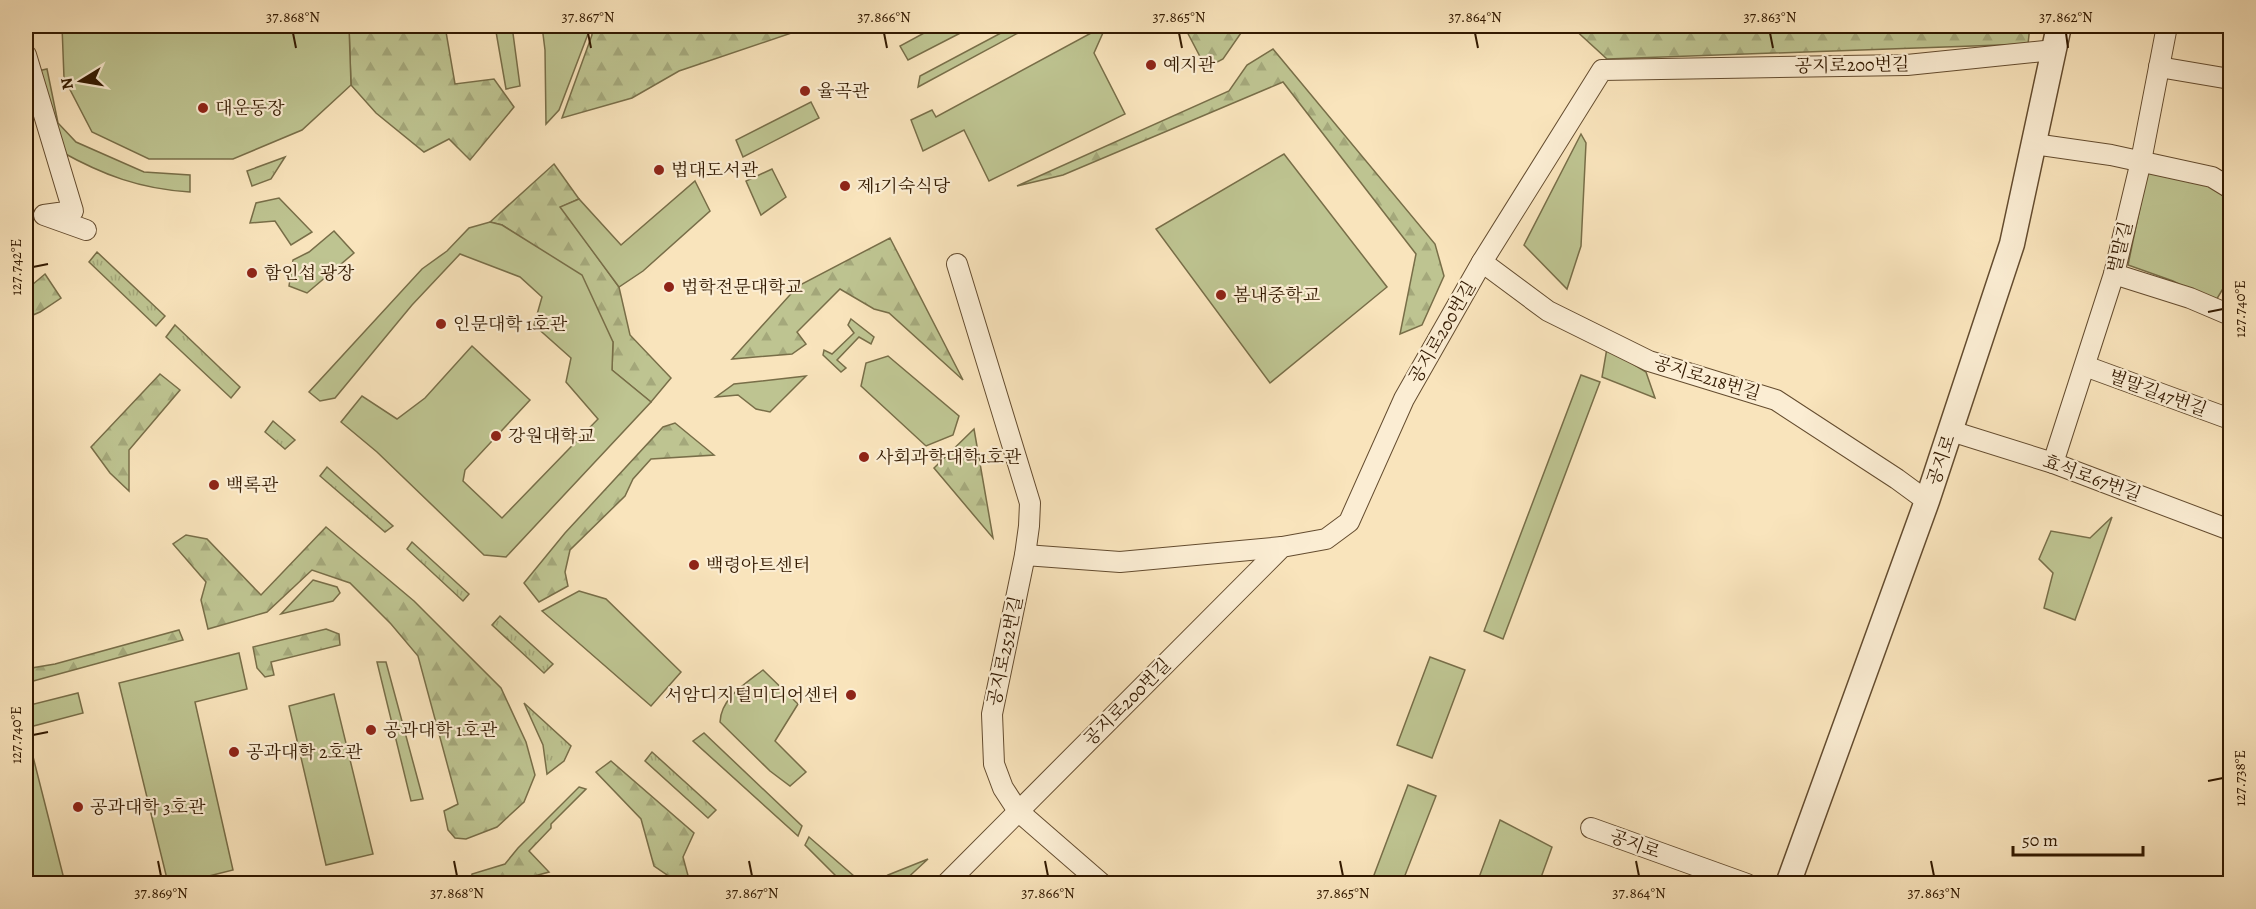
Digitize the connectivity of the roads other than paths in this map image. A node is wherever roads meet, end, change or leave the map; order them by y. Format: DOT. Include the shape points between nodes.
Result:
graph roads {
  1 [pos="2059,26"];
  2 [pos="2167,26"];
  3 [pos="2054,50"];
  4 [pos="26,57"];
  5 [pos="2159,67"];
  6 [pos="2230,79"];
  7 [pos="2034,144"];
  8 [pos="2141,161"];
  9 [pos="2230,188"];
  10 [pos="86,230"];
  11 [pos="1482,262"];
  12 [pos="957,264"];
  13 [pos="2114,274"];
  14 [pos="2230,315"];
  15 [pos="2085,366"];
  16 [pos="2230,419"];
  17 [pos="1951,431"];
  18 [pos="2053,463"];
  19 [pos="1927,501"];
  20 [pos="2230,530"];
  21 [pos="1282,547"];
  22 [pos="1024,555"];
  23 [pos="1018,811"];
  24 [pos="1591,828"];
  25 [pos="946,884"];
  26 [pos="1101,884"];
  27 [pos="1747,884"];
  28 [pos="1788,884"];
  1 -- 3 [label="street, 공지로"];
  2 -- 5 [label="street, 벌말길"];
  3 -- 7 [label="street, 공지로"];
  3 -- 11 [label="street, 공지로200번길" via="1906,64 1602,70"];
  4 -- 10 [label="street" via="73,211 44,215"];
  5 -- 6 [label="street"];
  5 -- 8 [label="street, 벌말길"];
  7 -- 8 [label="street"];
  7 -- 17 [label="street, 공지로" via="2012,244"];
  8 -- 9 [label="street" via="2212,177"];
  8 -- 13 [label="street, 벌말길"];
  11 -- 19 [label="street, 공지로218번길" via="1548,311 1649,361 1776,400"];
  11 -- 21 [label="street, 공지로200번길" via="1404,399 1349,522 1326,538"];
  12 -- 22 [label="street, 공지로252번길" via="1029,503"];
  13 -- 14 [label="street"];
  13 -- 15 [label="street, 벌말길"];
  15 -- 16 [label="street, 벌말길47번길"];
  15 -- 18 [label="street, 벌말길"];
  17 -- 18 [label="street, 효석로67번길"];
  17 -- 19 [label="street, 공지로"];
  18 -- 20 [label="street, 효석로67번길"];
  19 -- 28 [label="street, 공지로"];
  21 -- 22 [label="street" via="1120,562"];
  21 -- 23 [label="street, 공지로200번길"];
  22 -- 23 [label="street, 공지로252번길" via="992,714 994,764"];
  23 -- 25 [label="street, 공지로200번길"];
  23 -- 26 [label="street, 공지로252번길"];
  24 -- 27 [label="street, 공지로"];
}
